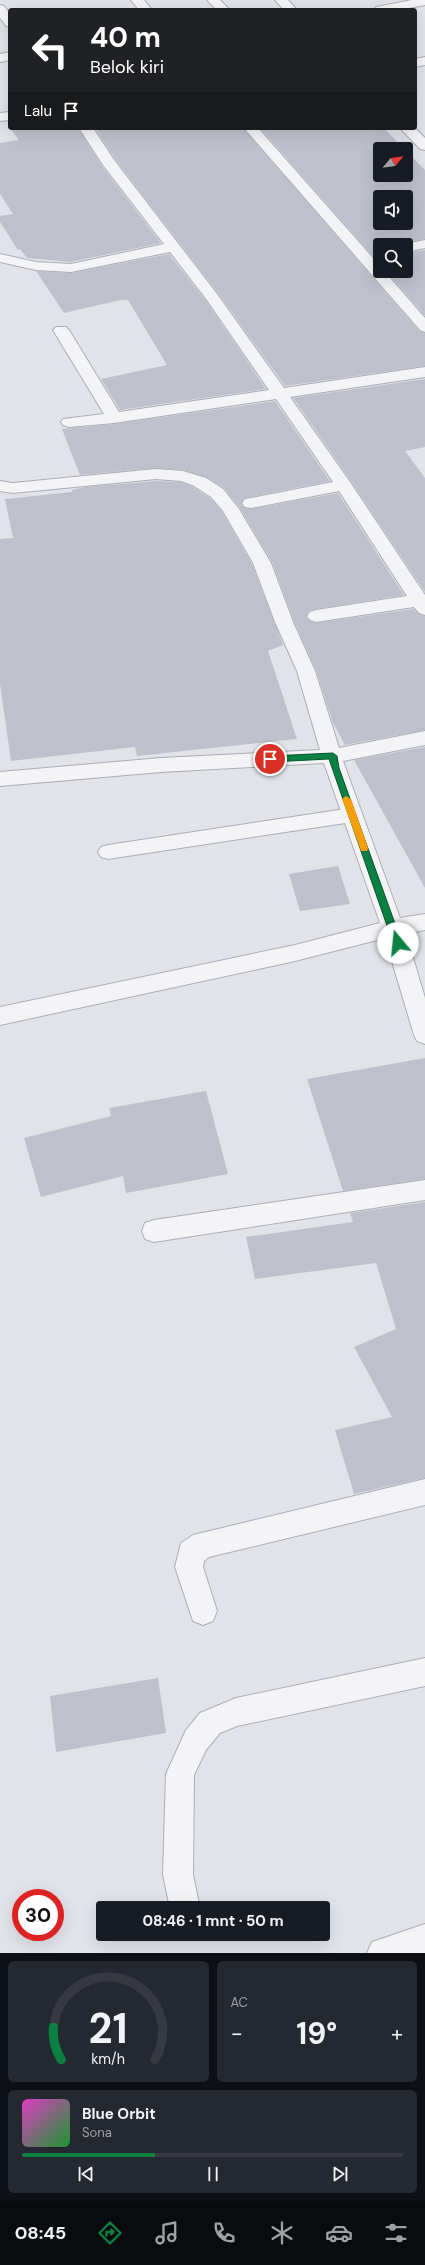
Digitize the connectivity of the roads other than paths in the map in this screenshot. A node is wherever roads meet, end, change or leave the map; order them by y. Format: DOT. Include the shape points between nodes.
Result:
graph roads {
  1 [pos="137,0"];
  2 [pos="214,0"];
  3 [pos="281,0"];
  4 [pos="425,1"];
  5 [pos="144,8"];
  6 [pos="222,8"];
  7 [pos="289,8"];
  8 [pos="390,8"];
  9 [pos="0,9"];
  10 [pos="8,20"];
  11 [pos="87,130"];
  12 [pos="253,130"];
  13 [pos="409,130"];
  14 [pos="425,130"];
  15 [pos="425,146"];
  16 [pos="425,244"];
  17 [pos="173,247"];
  18 [pos="413,247"];
  19 [pos="373,254"];
  20 [pos="365,256"];
  21 [pos="0,258"];
  22 [pos="425,327"];
  23 [pos="61,330"];
  24 [pos="425,372"];
  25 [pos="279,395"];
  26 [pos="114,418"];
  27 [pos="70,422"];
  28 [pos="344,485"];
  29 [pos="0,486"];
  30 [pos="251,503"];
  31 [pos="422,604"];
  32 [pos="316,616"];
  33 [pos="425,738"];
  34 [pos="333,756"];
  35 [pos="0,779"];
  36 [pos="352,815"];
  37 [pos="108,852"];
  38 [pos="425,922"];
  39 [pos="393,928"];
  40 [pos="0,1016"];
  41 [pos="425,1035"];
  42 [pos="425,1190"];
  43 [pos="154,1231"];
  44 [pos="425,1492"];
  45 [pos="203,1611"];
  46 [pos="425,1672"];
  47 [pos="184,1901"];
  48 [pos="425,1940"];
  49 [pos="384,1953"];
  1 -- 5 [label="street"];
  2 -- 6 [label="street"];
  3 -- 7 [label="street"];
  4 -- 8 [label="street"];
  9 -- 10 [label="street"];
  11 -- 17 [label="street" via="108,162"];
  12 -- 20 [label="street"];
  13 -- 14 [label="street"];
  13 -- 15 [label="street"];
  16 -- 18 [label="street"];
  17 -- 21 [label="street" via="71,268 36,266"];
  17 -- 25 [label="street" via="212,297"];
  19 -- 20 [label="street"];
  20 -- 22 [label="street"];
  23 -- 26 [label="street"];
  24 -- 25 [label="street"];
  25 -- 26 [label="street"];
  25 -- 28 [label="street"];
  26 -- 27 [label="street"];
  28 -- 30 [label="street"];
  28 -- 31 [label="street"];
  29 -- 34 [label="street" via="13,488 156,474 182,476 200,482 217,493 230,508 262,563 306,671"];
  31 -- 32 [label="street"];
  33 -- 34 [label="street"];
  34 -- 35 [label="street" via="161,765"];
  34 -- 36 [label="street"];
  36 -- 37 [label="lane"];
  36 -- 39 [label="street"];
  38 -- 39 [label="street"];
  39 -- 40 [label="street" via="294,953"];
  39 -- 41 [label="street"];
  42 -- 43 [label="street"];
  44 -- 45 [label="street" via="203,1545 192,1553 189,1568"];
  46 -- 47 [label="lane" via="236,1712 210,1723 196,1740 180,1774 178,1875"];
  48 -- 49 [label="street"];
}
